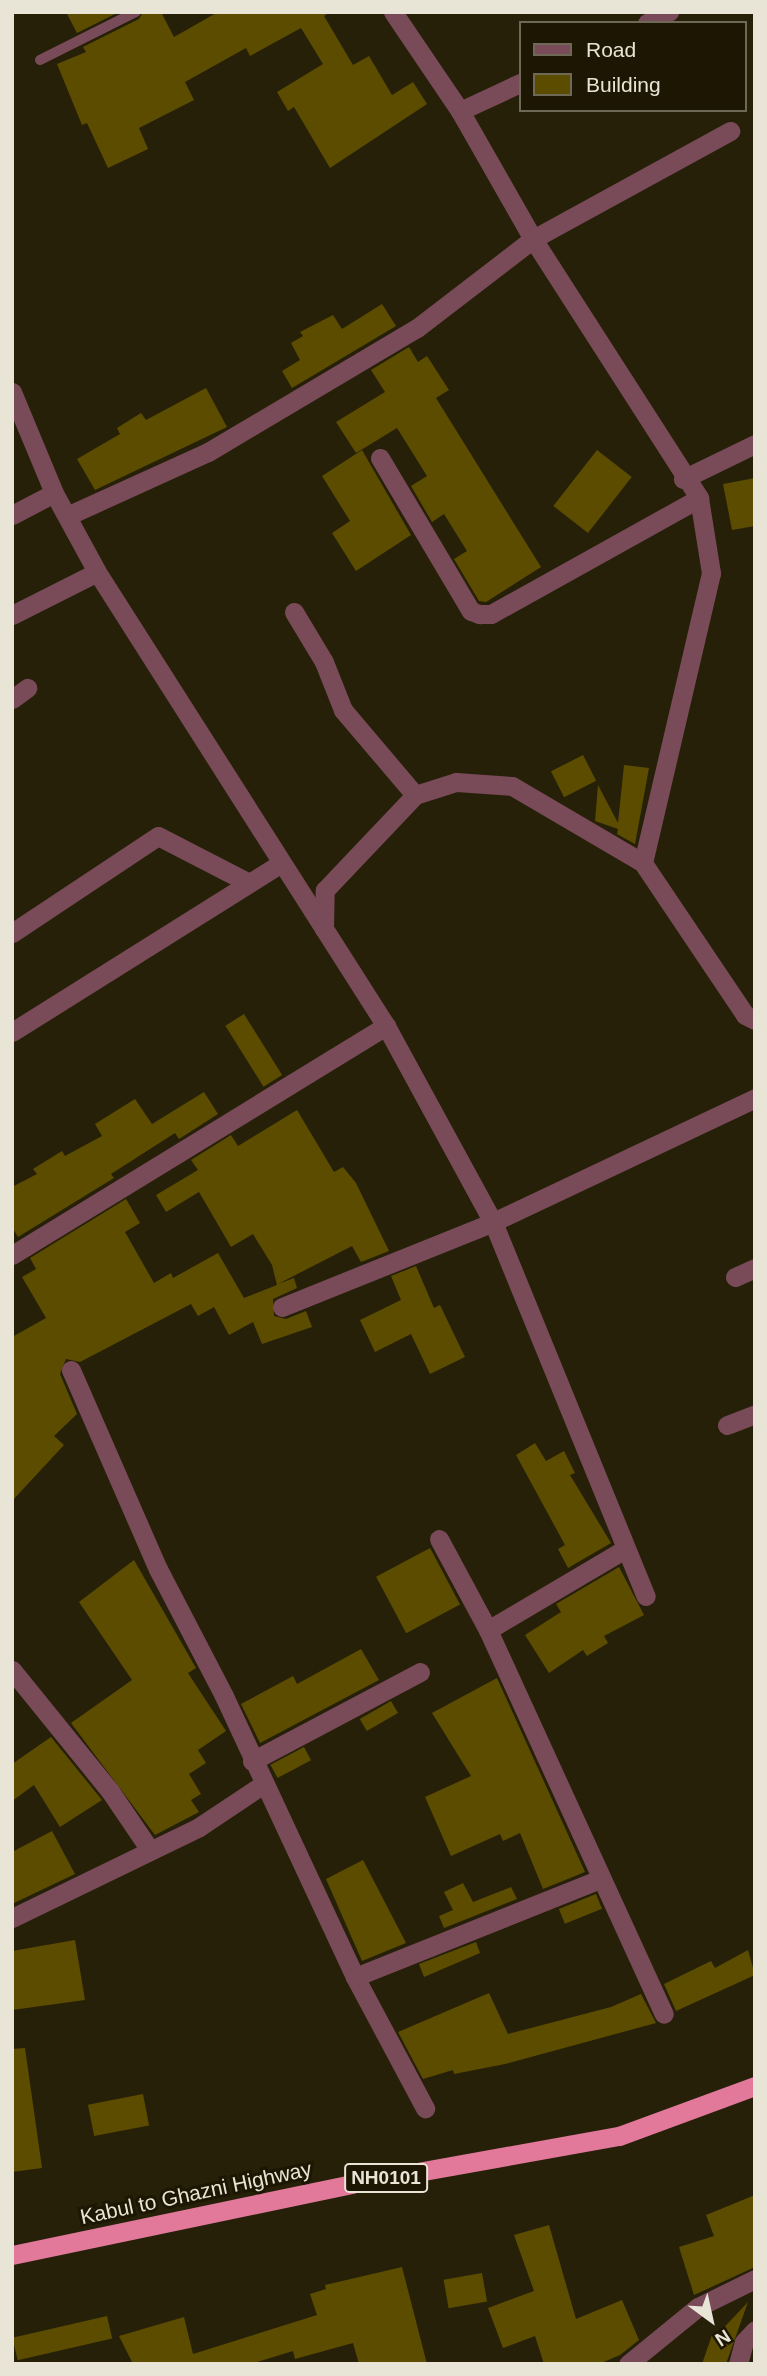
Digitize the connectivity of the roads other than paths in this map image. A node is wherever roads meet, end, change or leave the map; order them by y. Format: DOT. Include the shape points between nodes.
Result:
graph roads {
  1 [pos="136,12"];
  2 [pos="393,12"];
  3 [pos="669,12"];
  4 [pos="651,21"];
  5 [pos="40,60"];
  6 [pos="518,84"];
  7 [pos="460,111"];
  8 [pos="730,131"];
  9 [pos="533,239"];
  10 [pos="12,392"];
  11 [pos="755,444"];
  12 [pos="380,458"];
  13 [pos="683,479"];
  14 [pos="54,493"];
  15 [pos="699,498"];
  16 [pos="12,515"];
  17 [pos="67,516"];
  18 [pos="97,572"];
  19 [pos="294,612"];
  20 [pos="12,615"];
  21 [pos="415,795"];
  22 [pos="281,863"];
  23 [pos="643,863"];
  24 [pos="249,883"];
  25 [pos="324,929"];
  26 [pos="12,933"];
  27 [pos="752,1015"];
  28 [pos="386,1026"];
  29 [pos="12,1032"];
  30 [pos="755,1098"];
  31 [pos="493,1222"];
  32 [pos="12,1255"];
  33 [pos="755,1268"];
  34 [pos="736,1278"];
  35 [pos="282,1307"];
  36 [pos="71,1370"];
  37 [pos="755,1414"];
  38 [pos="727,1425"];
  39 [pos="439,1539"];
  40 [pos="625,1549"];
  41 [pos="646,1596"];
  42 [pos="488,1630"];
  43 [pos="12,1670"];
  44 [pos="420,1672"];
  45 [pos="252,1761"];
  46 [pos="262,1785"];
  47 [pos="150,1850"];
  48 [pos="600,1879"];
  49 [pos="12,1918"];
  50 [pos="355,1977"];
  51 [pos="664,2014"];
  52 [pos="754,2087"];
  53 [pos="425,2108"];
  54 [pos="12,2255"];
  55 [pos="755,2279"];
  56 [pos="755,2330"];
  57 [pos="628,2364"];
  58 [pos="738,2364"];
  1 -- 5 [label="lane"];
  2 -- 7 [label="street"];
  3 -- 4 [label="street"];
  6 -- 7 [label="street"];
  7 -- 9 [label="street"];
  8 -- 9 [label="street"];
  9 -- 13 [label="street"];
  9 -- 17 [label="street" via="417,328 243,432"];
  10 -- 14 [label="street"];
  11 -- 13 [label="street"];
  12 -- 15 [label="street" via="471,611 479,614 491,614"];
  13 -- 15 [label="street"];
  14 -- 16 [label="street"];
  14 -- 17 [label="street"];
  15 -- 23 [label="street" via="711,573"];
  17 -- 18 [label="street"];
  18 -- 20 [label="street"];
  18 -- 22 [label="street"];
  19 -- 21 [label="street" via="324,662 343,710"];
  21 -- 23 [label="street" via="456,782 512,786"];
  21 -- 25 [label="street" via="325,890"];
  22 -- 24 [label="street"];
  22 -- 25 [label="street"];
  23 -- 27 [label="street"];
  24 -- 26 [label="street" via="158,836"];
  24 -- 29 [label="street"];
  25 -- 28 [label="street"];
  28 -- 31 [label="street"];
  28 -- 32 [label="street"];
  30 -- 31 [label="street"];
  31 -- 35 [label="street"];
  31 -- 40 [label="street"];
  33 -- 34 [label="street"];
  36 -- 45 [label="street" via="158,1569"];
  37 -- 38 [label="street"];
  39 -- 42 [label="street"];
  40 -- 41 [label="street"];
  40 -- 42 [label="street"];
  42 -- 48 [label="street"];
  43 -- 47 [label="street" via="110,1791"];
  44 -- 45 [label="street"];
  45 -- 46 [label="street"];
  46 -- 47 [label="street" via="199,1827"];
  46 -- 50 [label="street"];
  47 -- 49 [label="street"];
  48 -- 50 [label="street"];
  48 -- 51 [label="street"];
  50 -- 53 [label="street"];
  52 -- 54 [label="highway, Kabul to Ghazni Highway / NH0101" via="619,2136 351,2184"];
  55 -- 57 [label="street" via="698,2307"];
  56 -- 58 [label="street" via="744,2342"];
}
